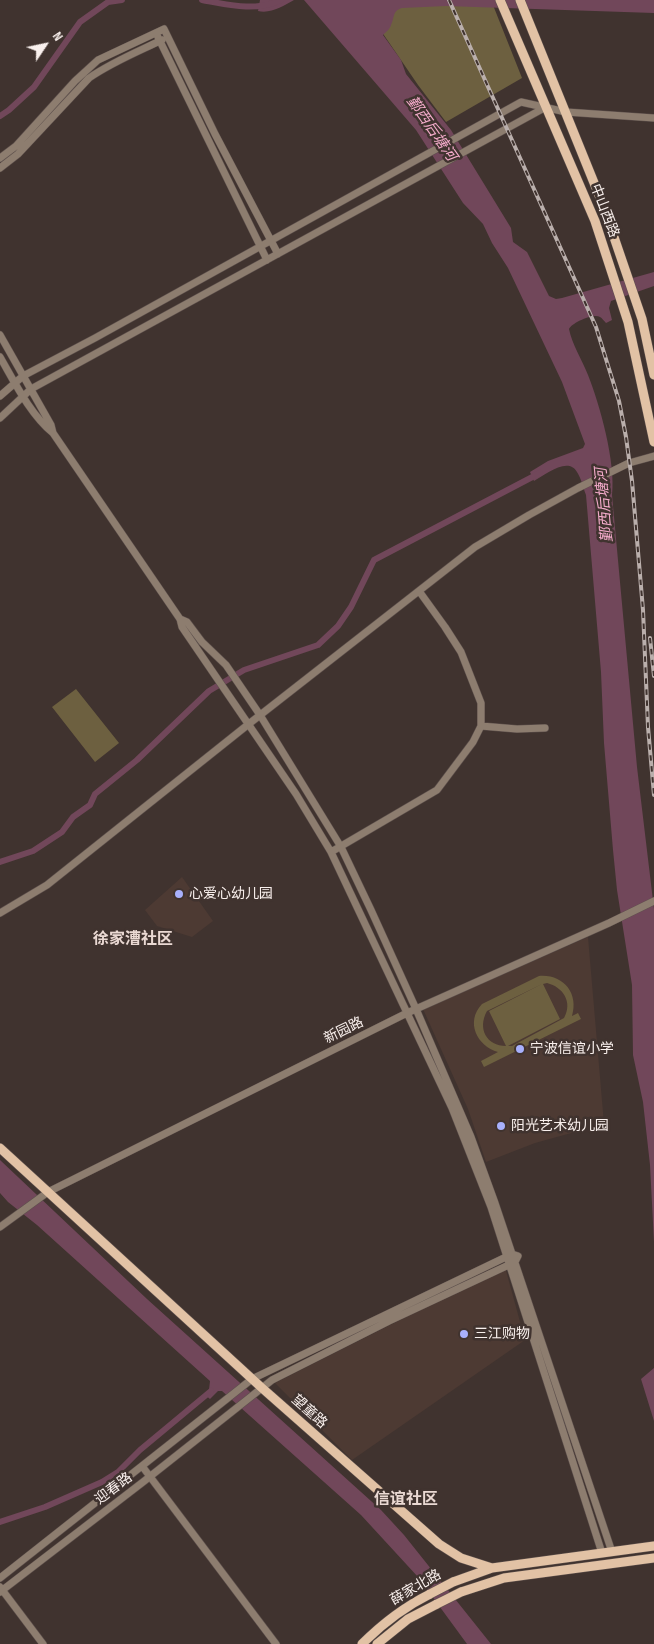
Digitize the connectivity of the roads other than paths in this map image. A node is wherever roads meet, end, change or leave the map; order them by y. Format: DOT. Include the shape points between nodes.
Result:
graph roads {
  1 [pos="500,0"];
  2 [pos="520,0"];
  3 [pos="156,33"];
  4 [pos="168,38"];
  5 [pos="160,42"];
  6 [pos="546,107"];
  7 [pos="566,112"];
  8 [pos="654,118"];
  9 [pos="0,158"];
  10 [pos="0,168"];
  11 [pos="270,241"];
  12 [pos="260,247"];
  13 [pos="278,254"];
  14 [pos="267,260"];
  15 [pos="0,335"];
  16 [pos="0,357"];
  17 [pos="654,375"];
  18 [pos="23,376"];
  19 [pos="15,382"];
  20 [pos="31,390"];
  21 [pos="23,395"];
  22 [pos="0,396"];
  23 [pos="0,418"];
  24 [pos="54,433"];
  25 [pos="654,442"];
  26 [pos="654,456"];
  27 [pos="419,592"];
  28 [pos="180,619"];
  29 [pos="260,715"];
  30 [pos="250,723"];
  31 [pos="482,726"];
  32 [pos="545,728"];
  33 [pos="340,847"];
  34 [pos="332,852"];
  35 [pos="654,901"];
  36 [pos="0,913"];
  37 [pos="416,1009"];
  38 [pos="408,1013"];
  39 [pos="0,1148"];
  40 [pos="46,1194"];
  41 [pos="0,1227"];
  42 [pos="510,1259"];
  43 [pos="252,1379"];
  44 [pos="262,1388"];
  45 [pos="142,1466"];
  46 [pos="150,1477"];
  47 [pos="654,1546"];
  48 [pos="607,1553"];
  49 [pos="654,1558"];
  50 [pos="492,1568"];
  51 [pos="0,1578"];
  52 [pos="1,1589"];
  53 [pos="43,1644"];
  54 [pos="276,1644"];
  55 [pos="362,1644"];
  56 [pos="377,1644"];
  1 -- 6 [label="main road, 中山西路"];
  2 -- 7 [label="main road, 中山西路"];
  3 -- 4 [label="street" via="164,29"];
  3 -- 5 [label="street"];
  3 -- 9 [label="street" via="106,56 86,70"];
  4 -- 5 [label="street"];
  4 -- 11 [label="street"];
  5 -- 10 [label="street" via="124,57 89,78 18,154"];
  5 -- 12 [label="street"];
  6 -- 7 [label="street"];
  6 -- 11 [label="street" via="521,102"];
  6 -- 13 [label="street"];
  6 -- 25 [label="main road, 中山西路" via="595,221 628,322"];
  7 -- 8 [label="street"];
  7 -- 17 [label="main road, 中山西路" via="604,207 642,319"];
  11 -- 12 [label="street"];
  11 -- 13 [label="street"];
  12 -- 14 [label="street"];
  12 -- 18 [label="street"];
  13 -- 14 [label="street"];
  14 -- 20 [label="street"];
  15 -- 18 [label="street"];
  16 -- 19 [label="street"];
  18 -- 19 [label="street"];
  18 -- 20 [label="street"];
  19 -- 21 [label="street"];
  19 -- 22 [label="street"];
  20 -- 21 [label="street"];
  20 -- 24 [label="street"];
  21 -- 23 [label="street"];
  21 -- 24 [label="street"];
  24 -- 28 [label="street"];
  26 -- 27 [label="street" via="613,471 528,514 475,547"];
  27 -- 29 [label="street"];
  27 -- 31 [label="street" via="461,652 481,703"];
  28 -- 29 [label="street" via="187,622 226,665"];
  28 -- 30 [label="street" via="182,627"];
  29 -- 30 [label="street"];
  29 -- 33 [label="street"];
  30 -- 34 [label="street"];
  30 -- 36 [label="street" via="47,885"];
  31 -- 32 [label="street"];
  31 -- 33 [label="street" via="437,790"];
  33 -- 34 [label="street"];
  33 -- 37 [label="street"];
  34 -- 38 [label="street"];
  35 -- 37 [label="street, 新园路"];
  37 -- 38 [label="street, 新园路"];
  37 -- 42 [label="street" via="471,1137"];
  38 -- 40 [label="street, 新园路"];
  38 -- 42 [label="street" via="466,1140"];
  39 -- 40 [label="main road, 望童路"];
  40 -- 41 [label="street, 新园路"];
  40 -- 43 [label="main road, 望童路"];
  42 -- 43 [label="street, 迎春路"];
  42 -- 44 [label="street, 迎春路"];
  42 -- 48 [label="street"];
  43 -- 44 [label="main road, 望童路"];
  43 -- 45 [label="street, 迎春路"];
  44 -- 46 [label="street, 迎春路"];
  44 -- 50 [label="main road, 望童路" via="439,1544 461,1558"];
  45 -- 46 [label="street"];
  45 -- 51 [label="street, 迎春路"];
  46 -- 52 [label="street, 迎春路"];
  46 -- 54 [label="street"];
  47 -- 48 [label="main road, 望童路"];
  48 -- 50 [label="main road, 望童路"];
  49 -- 56 [label="main road, 薛家北路, bridge" via="486,1582 408,1620"];
  50 -- 55 [label="main road, 薛家北路, bridge" via="453,1582 415,1602 389,1619"];
  52 -- 53 [label="street"];
}
